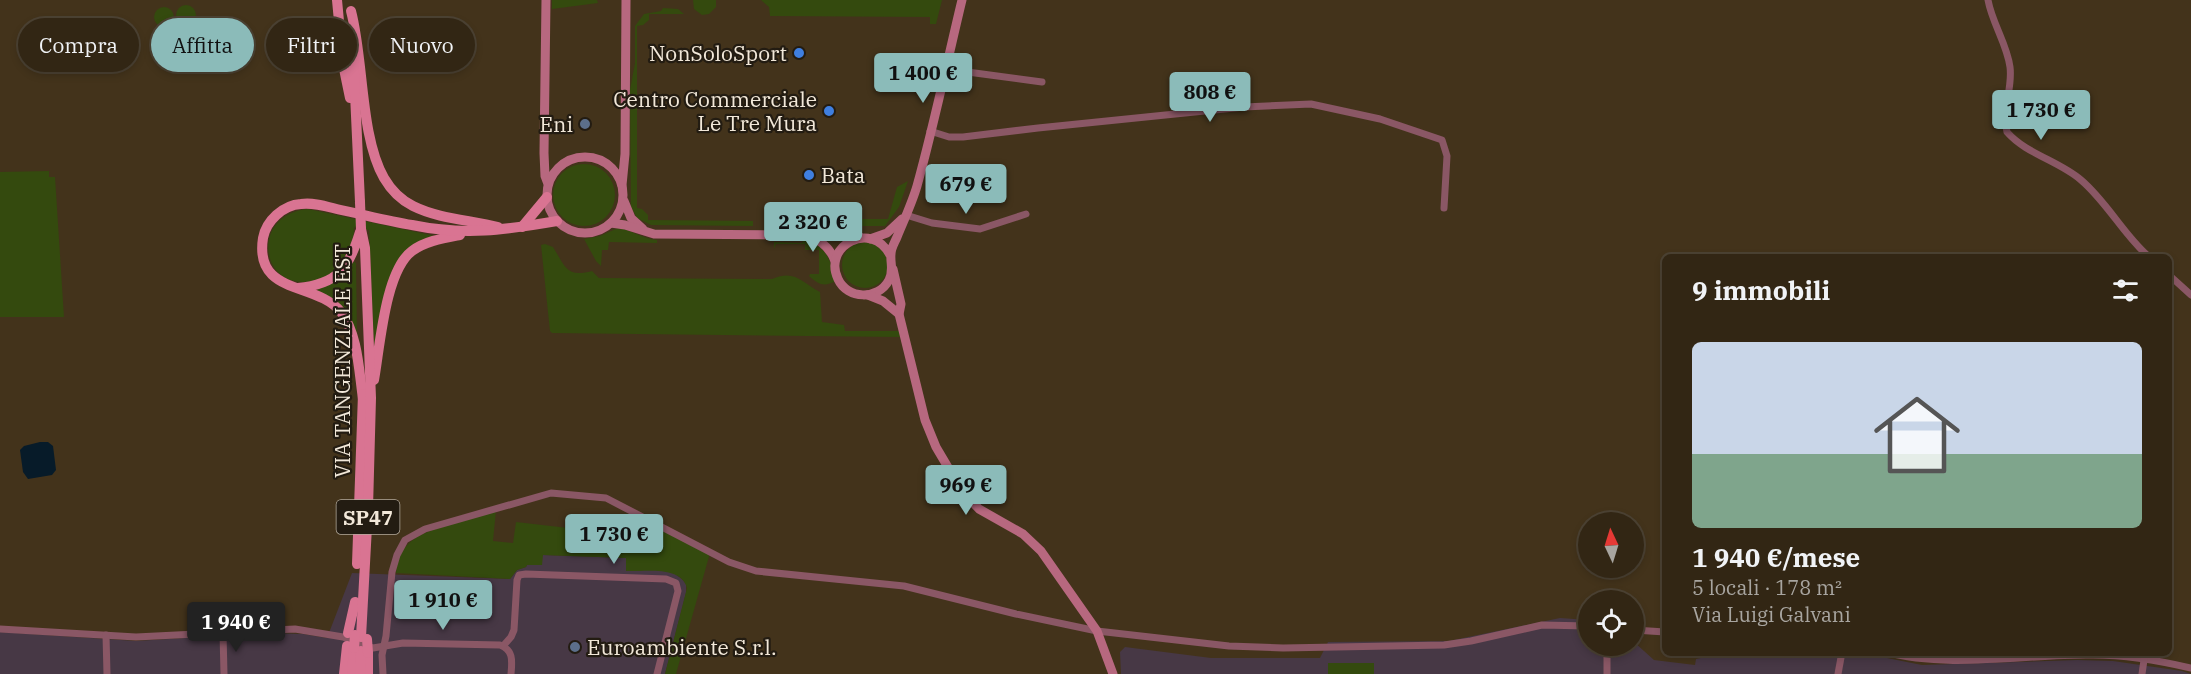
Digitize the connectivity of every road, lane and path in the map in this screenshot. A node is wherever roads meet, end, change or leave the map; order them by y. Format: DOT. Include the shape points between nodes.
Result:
graph roads {
  1 [pos="337,0"];
  2 [pos="546,0"];
  3 [pos="626,0"];
  4 [pos="962,0"];
  5 [pos="1988,0"];
  6 [pos="351,6"];
  7 [pos="945,69"];
  8 [pos="1042,82"];
  9 [pos="356,124"];
  10 [pos="930,131"];
  11 [pos="548,184"];
  12 [pos="622,185"];
  13 [pos="623,196"];
  14 [pos="547,197"];
  15 [pos="1444,208"];
  16 [pos="1026,214"];
  17 [pos="906,215"];
  18 [pos="557,221"];
  19 [pos="611,223"];
  20 [pos="522,227"];
  21 [pos="361,229"];
  22 [pos="509,230"];
  23 [pos="476,232"];
  24 [pos="647,232"];
  25 [pos="802,235"];
  26 [pos="866,238"];
  27 [pos="2146,254"];
  28 [pos="890,255"];
  29 [pos="835,261"];
  30 [pos="892,269"];
  31 [pos="2172,278"];
  32 [pos="294,288"];
  33 [pos="868,295"];
  34 [pos="2191,295"];
  35 [pos="899,314"];
  36 [pos="367,399"];
  37 [pos="359,603"];
  38 [pos="1578,625"];
  39 [pos="0,629"];
  40 [pos="1097,631"];
  41 [pos="1644,631"];
  42 [pos="223,632"];
  43 [pos="1662,632"];
  44 [pos="106,635"];
  45 [pos="358,636"];
  46 [pos="384,646"];
  47 [pos="503,646"];
  48 [pos="357,649"];
  49 [pos="1607,656"];
  50 [pos="1841,656"];
  51 [pos="1902,656"];
  52 [pos="2056,656"];
  53 [pos="2098,656"];
  54 [pos="2144,660"];
  55 [pos="2191,668"];
  56 [pos="107,674"];
  57 [pos="224,674"];
  58 [pos="344,674"];
  59 [pos="352,674"];
  60 [pos="360,674"];
  61 [pos="368,674"];
  62 [pos="383,674"];
  63 [pos="511,674"];
  64 [pos="657,674"];
  65 [pos="1113,674"];
  66 [pos="1607,674"];
  67 [pos="1838,674"];
  68 [pos="2142,674"];
  1 -- 9 [label="main road" via="343,64"];
  2 -- 11 [label="street" via="544,153"];
  3 -- 12 [label="street"];
  4 -- 7 [label="street"];
  5 -- 27 [label="street" via="2010,67 2004,117 2007,132 2079,178"];
  6 -- 9 [label="main road, VIA TANGENZIALE EST / SP47"];
  6 -- 22 [label="main road" via="372,141 388,185 418,208"];
  7 -- 8 [label="street"];
  7 -- 10 [label="street"];
  9 -- 21 [label="main road, VIA TANGENZIALE EST / SP47, bridge"];
  10 -- 15 [label="street" via="963,137 1244,107 1322,105 1442,140 1447,156"];
  10 -- 17 [label="street"];
  11 -- 12 [label="street" via="564,163 589,157 607,164"];
  11 -- 14 [label="street"];
  12 -- 13 [label="street"];
  13 -- 19 [label="street" via="619,214"];
  13 -- 24 [label="street" via="631,218"];
  14 -- 18 [label="street"];
  14 -- 20 [label="main road"];
  16 -- 17 [label="street" via="980,229 932,223"];
  17 -- 26 [label="street" via="891,230"];
  17 -- 28 [label="street"];
  18 -- 19 [label="street" via="571,231 583,233 601,230"];
  18 -- 20 [label="main road"];
  19 -- 24 [label="street"];
  20 -- 22 [label="main road"];
  21 -- 32 [label="main road" via="352,256 340,273 320,285"];
  21 -- 36 [label="main road, VIA TANGENZIALE EST / SP47"];
  22 -- 23 [label="main road"];
  23 -- 32 [label="main road" via="416,226 316,204 296,204 272,220 262,248 273,276"];
  23 -- 36 [label="main road" via="419,246 400,264 393,280"];
  24 -- 25 [label="street"];
  25 -- 26 [label="street" via="845,233"];
  25 -- 29 [label="street" via="822,243"];
  26 -- 28 [label="street" via="882,244"];
  26 -- 29 [label="street" via="846,244"];
  28 -- 30 [label="street"];
  29 -- 33 [label="street" via="836,274 843,286 854,294"];
  30 -- 33 [label="street" via="887,284"];
  30 -- 35 [label="street" via="901,304"];
  31 -- 34 [label="street"];
  32 -- 36 [label="main road" via="328,300 346,320"];
  33 -- 35 [label="street"];
  35 -- 40 [label="street" via="925,420 962,491 979,509 1035,545"];
  36 -- 37 [label="main road, VIA TANGENZIALE EST / SP47"];
  37 -- 45 [label="main road"];
  37 -- 45 [label="main road"];
  38 -- 40 [label="street" via="1549,624 1444,645 1283,648"];
  39 -- 44 [label="street"];
  40 -- 46 [label="street" via="898,585 756,572 606,498 551,493 425,529 405,540 394,563"];
  40 -- 65 [label="street"];
  41 -- 43 [label="street"];
  42 -- 44 [label="street"];
  42 -- 46 [label="street" via="303,630 343,637 373,648"];
  42 -- 57 [label="street"];
  44 -- 56 [label="street"];
  45 -- 48 [label="main road, bridge"];
  45 -- 48 [label="main road"];
  46 -- 47 [label="street"];
  46 -- 62 [label="street"];
  47 -- 63 [label="street" via="511,653"];
  47 -- 64 [label="street" via="513,634 516,580 522,574 671,579 678,591"];
  48 -- 58 [label="main road"];
  48 -- 59 [label="main road"];
  48 -- 60 [label="main road"];
  48 -- 61 [label="main road"];
  49 -- 66 [label="street"];
  50 -- 67 [label="street"];
  51 -- 52 [label="street" via="1938,660"];
  53 -- 54 [label="street"];
  54 -- 55 [label="street"];
  54 -- 68 [label="street"];
}
